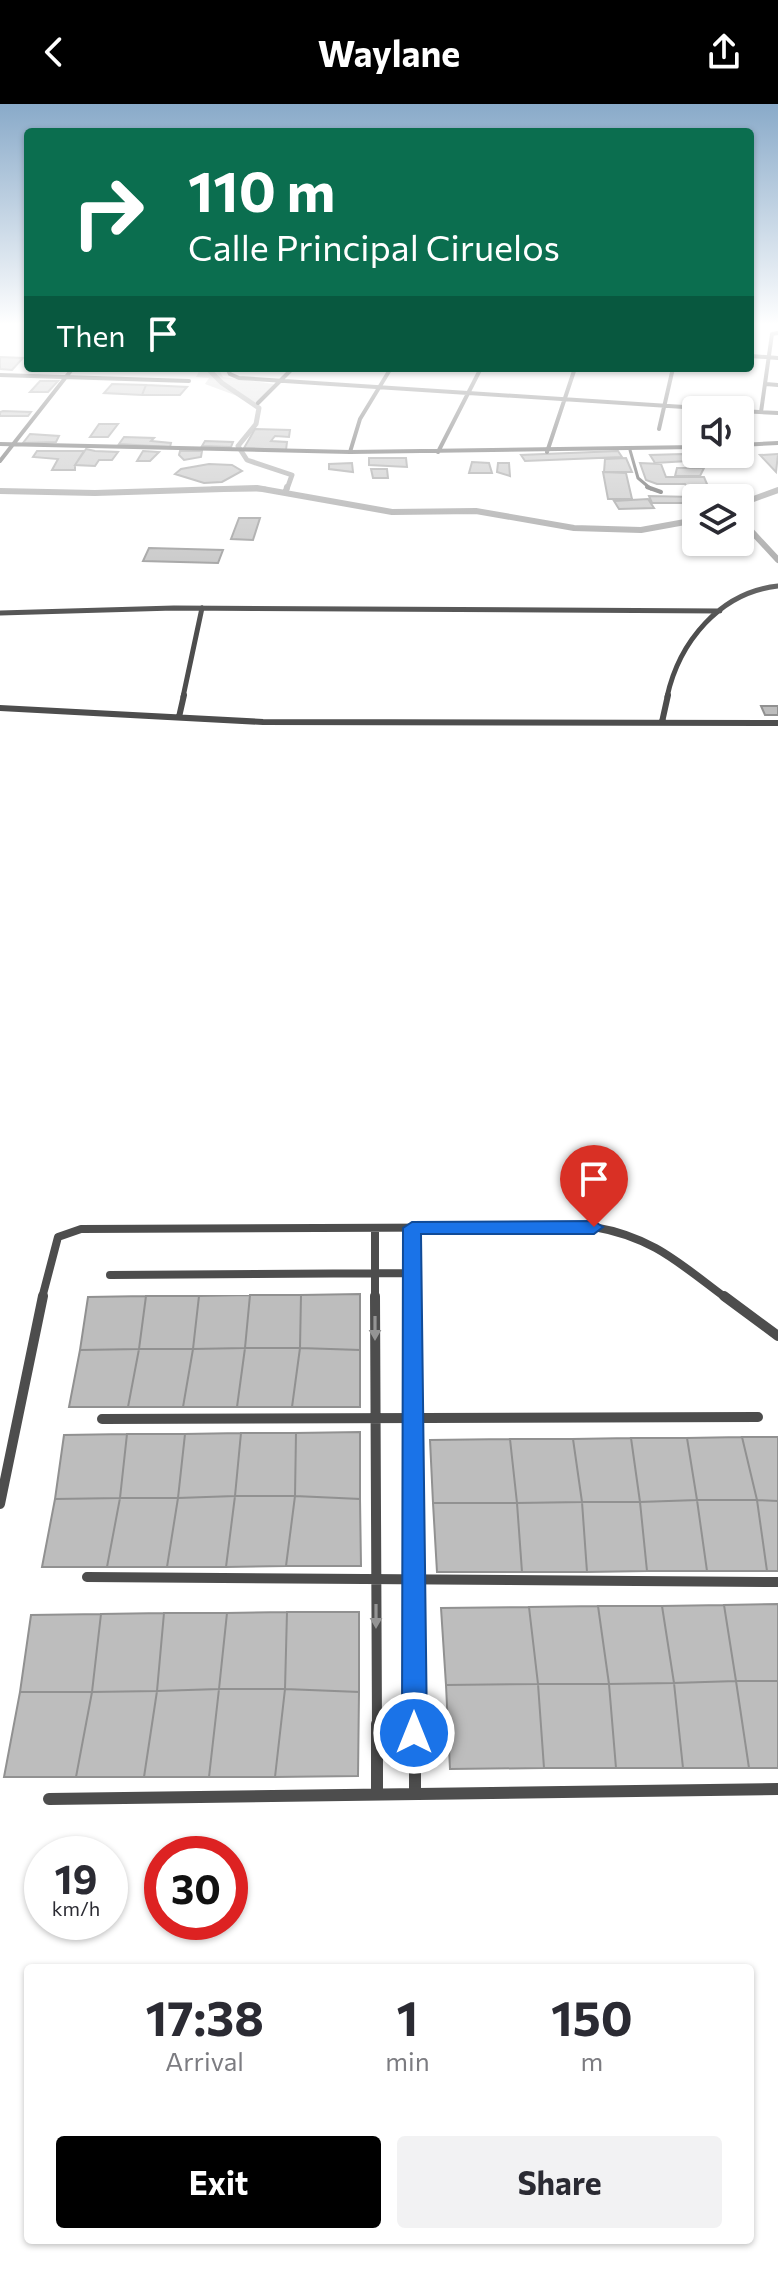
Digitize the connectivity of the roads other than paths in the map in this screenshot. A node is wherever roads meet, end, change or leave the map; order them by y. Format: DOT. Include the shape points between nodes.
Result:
graph roads {
  1 [pos="29,426"];
  2 [pos="358,426"];
  3 [pos="450,426"];
  4 [pos="556,426"];
  5 [pos="660,426"];
  6 [pos="659,429"];
  7 [pos="778,443"];
  8 [pos="0,444"];
  9 [pos="754,444"];
  10 [pos="15,445"];
  11 [pos="682,448"];
  12 [pos="630,450"];
  13 [pos="350,452"];
  14 [pos="438,452"];
  15 [pos="547,452"];
  16 [pos="0,461"];
  17 [pos="661,492"];
  18 [pos="778,586"];
  19 [pos="202,608"];
  20 [pos="720,611"];
  21 [pos="0,613"];
  22 [pos="0,708"];
  23 [pos="179,717"];
  24 [pos="662,722"];
  25 [pos="778,723"];
  26 [pos="375,1228"];
  27 [pos="412,1228"];
  28 [pos="375,1273"];
  29 [pos="412,1273"];
  30 [pos="110,1275"];
  31 [pos="778,1336"];
  32 [pos="758,1417"];
  33 [pos="375,1418"];
  34 [pos="413,1418"];
  35 [pos="102,1419"];
  36 [pos="0,1504"];
  37 [pos="87,1577"];
  38 [pos="376,1579"];
  39 [pos="413,1580"];
  40 [pos="778,1582"];
  41 [pos="778,1789"];
  42 [pos="377,1794"];
  43 [pos="415,1794"];
  44 [pos="49,1799"];
  1 -- 10 [label="street"];
  2 -- 13 [label="street"];
  3 -- 14 [label="street"];
  4 -- 15 [label="street"];
  5 -- 6 [label="street"];
  7 -- 9 [label="street"];
  8 -- 10 [label="street"];
  10 -- 13 [label="street"];
  10 -- 16 [label="street"];
  11 -- 12 [label="street"];
  12 -- 15 [label="street"];
  12 -- 17 [label="lane" via="641,485"];
  13 -- 14 [label="street"];
  14 -- 15 [label="street"];
  18 -- 20 [label="street" via="753,588"];
  19 -- 20 [label="street"];
  19 -- 21 [label="street"];
  19 -- 23 [label="street"];
  20 -- 24 [label="street" via="677,662"];
  22 -- 23 [label="street"];
  23 -- 24 [label="street" via="263,722"];
  24 -- 25 [label="street"];
  26 -- 27 [label="street"];
  26 -- 28 [label="street"];
  26 -- 36 [label="street" via="81,1229 58,1237"];
  27 -- 29 [label="street"];
  27 -- 31 [label="street" via="594,1227 625,1232 652,1244"];
  28 -- 29 [label="street"];
  28 -- 30 [label="street"];
  28 -- 33 [label="street, one-way"];
  29 -- 34 [label="street"];
  32 -- 34 [label="street"];
  33 -- 34 [label="street"];
  33 -- 35 [label="street"];
  33 -- 38 [label="street"];
  34 -- 39 [label="street"];
  37 -- 38 [label="street"];
  38 -- 39 [label="street"];
  38 -- 42 [label="street, one-way"];
  39 -- 40 [label="street"];
  39 -- 43 [label="street"];
  41 -- 43 [label="street"];
  42 -- 43 [label="street"];
  42 -- 44 [label="street"];
}
